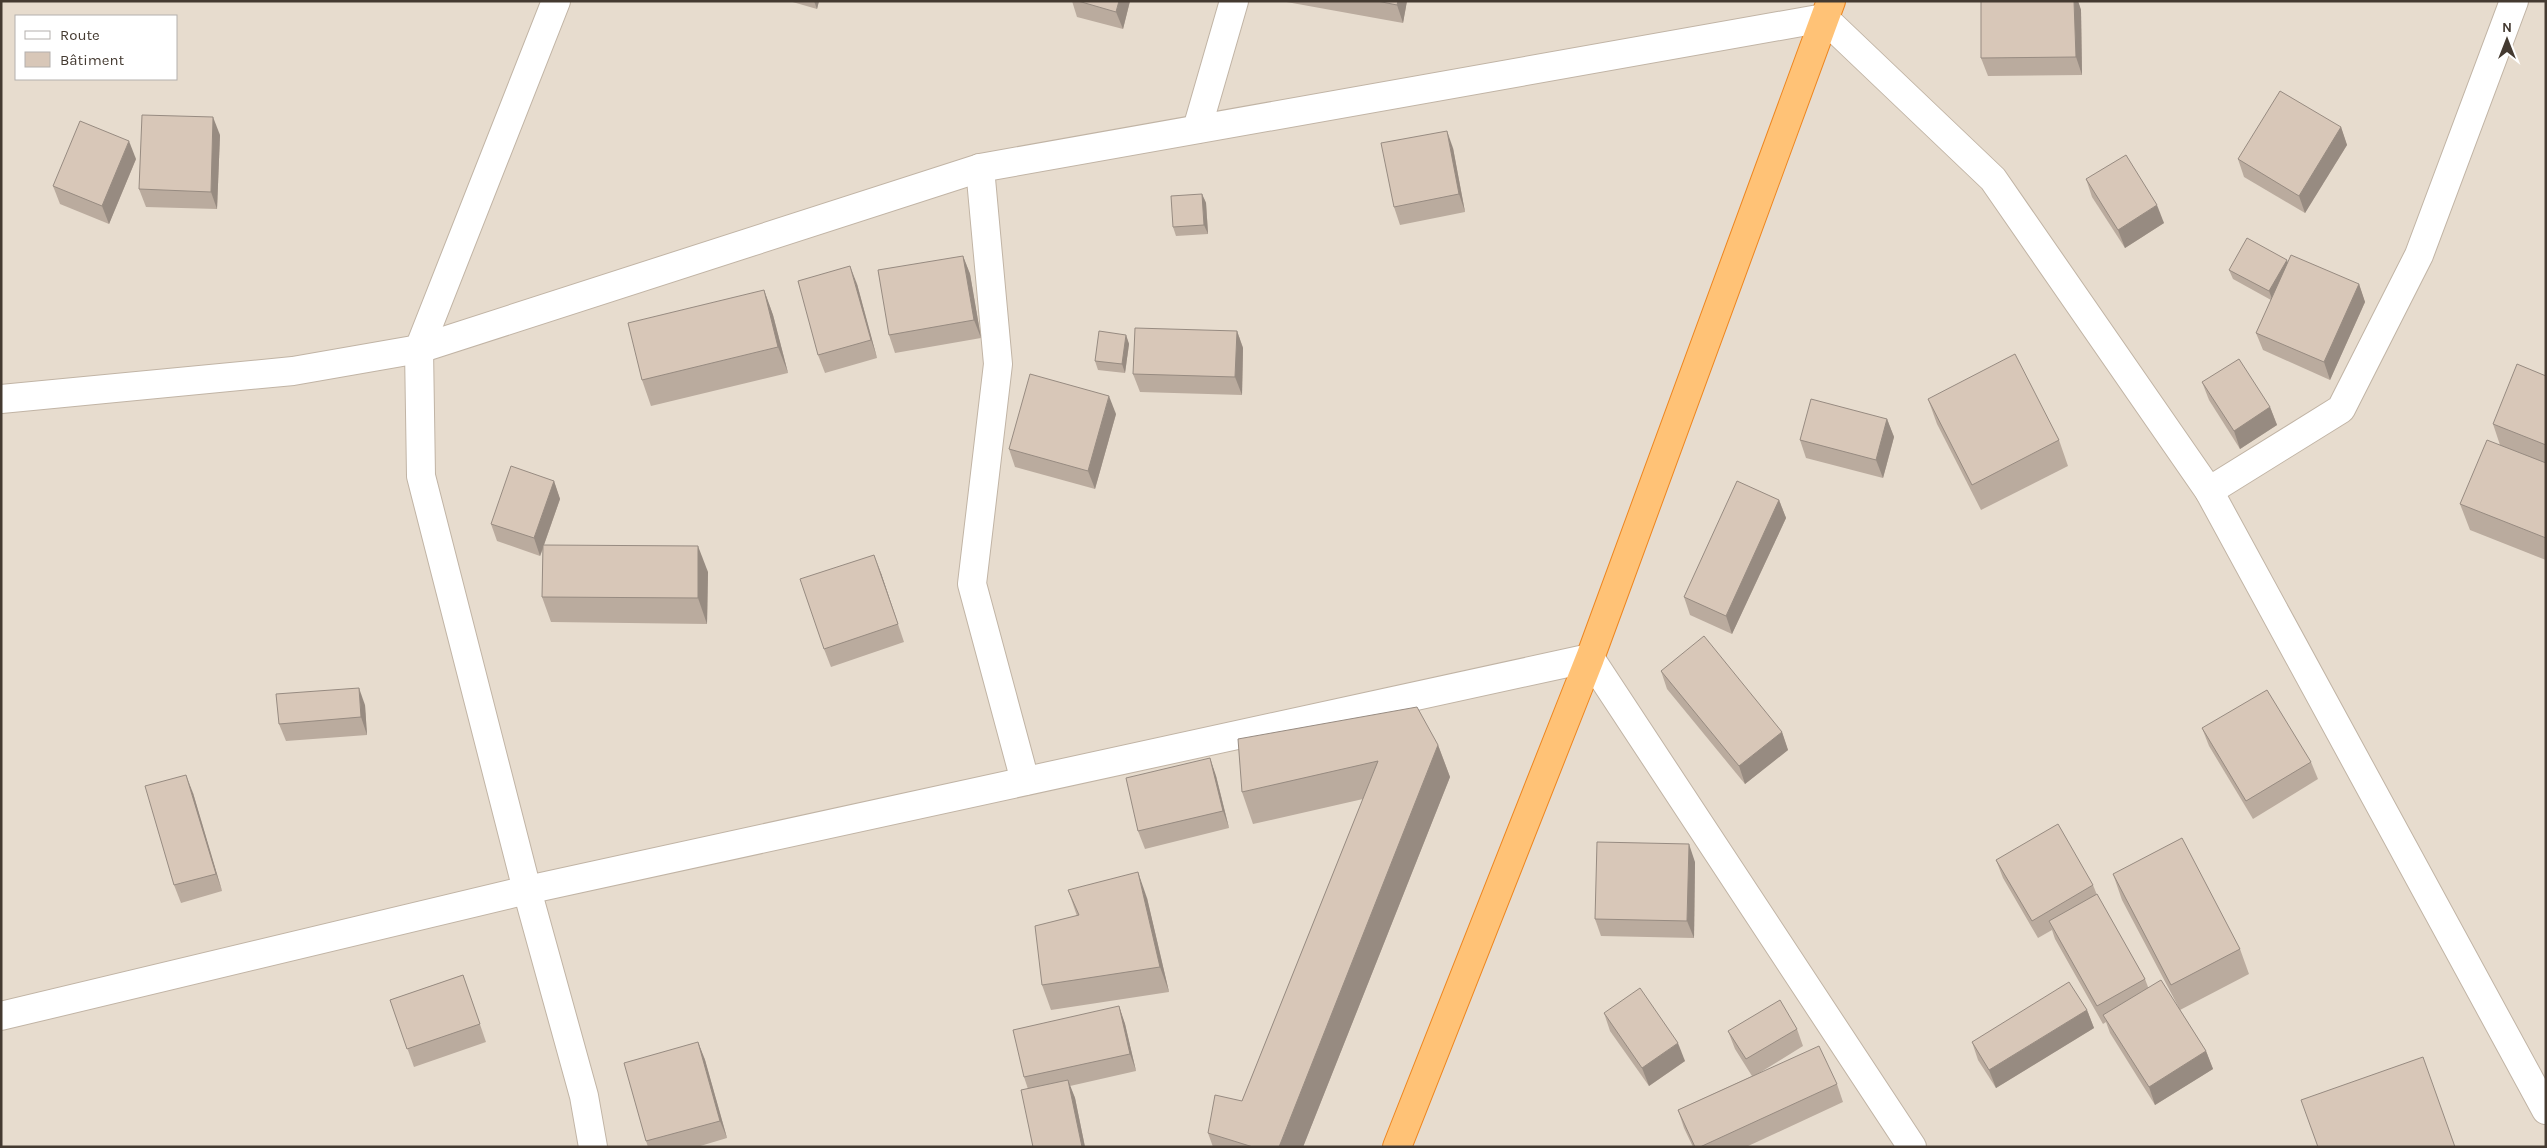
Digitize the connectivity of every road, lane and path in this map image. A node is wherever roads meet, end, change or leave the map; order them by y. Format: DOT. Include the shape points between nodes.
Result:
graph roads {
  1 [pos="556,1"];
  2 [pos="1234,1"];
  3 [pos="2514,1"];
  4 [pos="1828,10"];
  5 [pos="1197,129"];
  6 [pos="980,168"];
  7 [pos="418,349"];
  8 [pos="1,399"];
  9 [pos="2209,491"];
  10 [pos="1590,658"];
  11 [pos="1025,782"];
  12 [pos="527,890"];
  13 [pos="1,1016"];
  14 [pos="2546,1110"];
  15 [pos="593,1147"];
  16 [pos="1397,1147"];
  17 [pos="1912,1147"];
  1 -- 7 [label="street"];
  2 -- 5 [label="street"];
  3 -- 9 [label="street" via="2419,255 2341,409"];
  4 -- 5 [label="street"];
  4 -- 9 [label="street" via="1993,179"];
  4 -- 10 [label="highway"];
  5 -- 6 [label="street"];
  6 -- 7 [label="street"];
  6 -- 11 [label="street" via="998,364 972,584"];
  7 -- 8 [label="street" via="292,371"];
  7 -- 12 [label="street" via="421,476"];
  9 -- 14 [label="street"];
  10 -- 11 [label="street"];
  10 -- 16 [label="highway"];
  10 -- 17 [label="street"];
  11 -- 12 [label="street"];
  12 -- 13 [label="street"];
  12 -- 15 [label="street" via="584,1096"];
}
